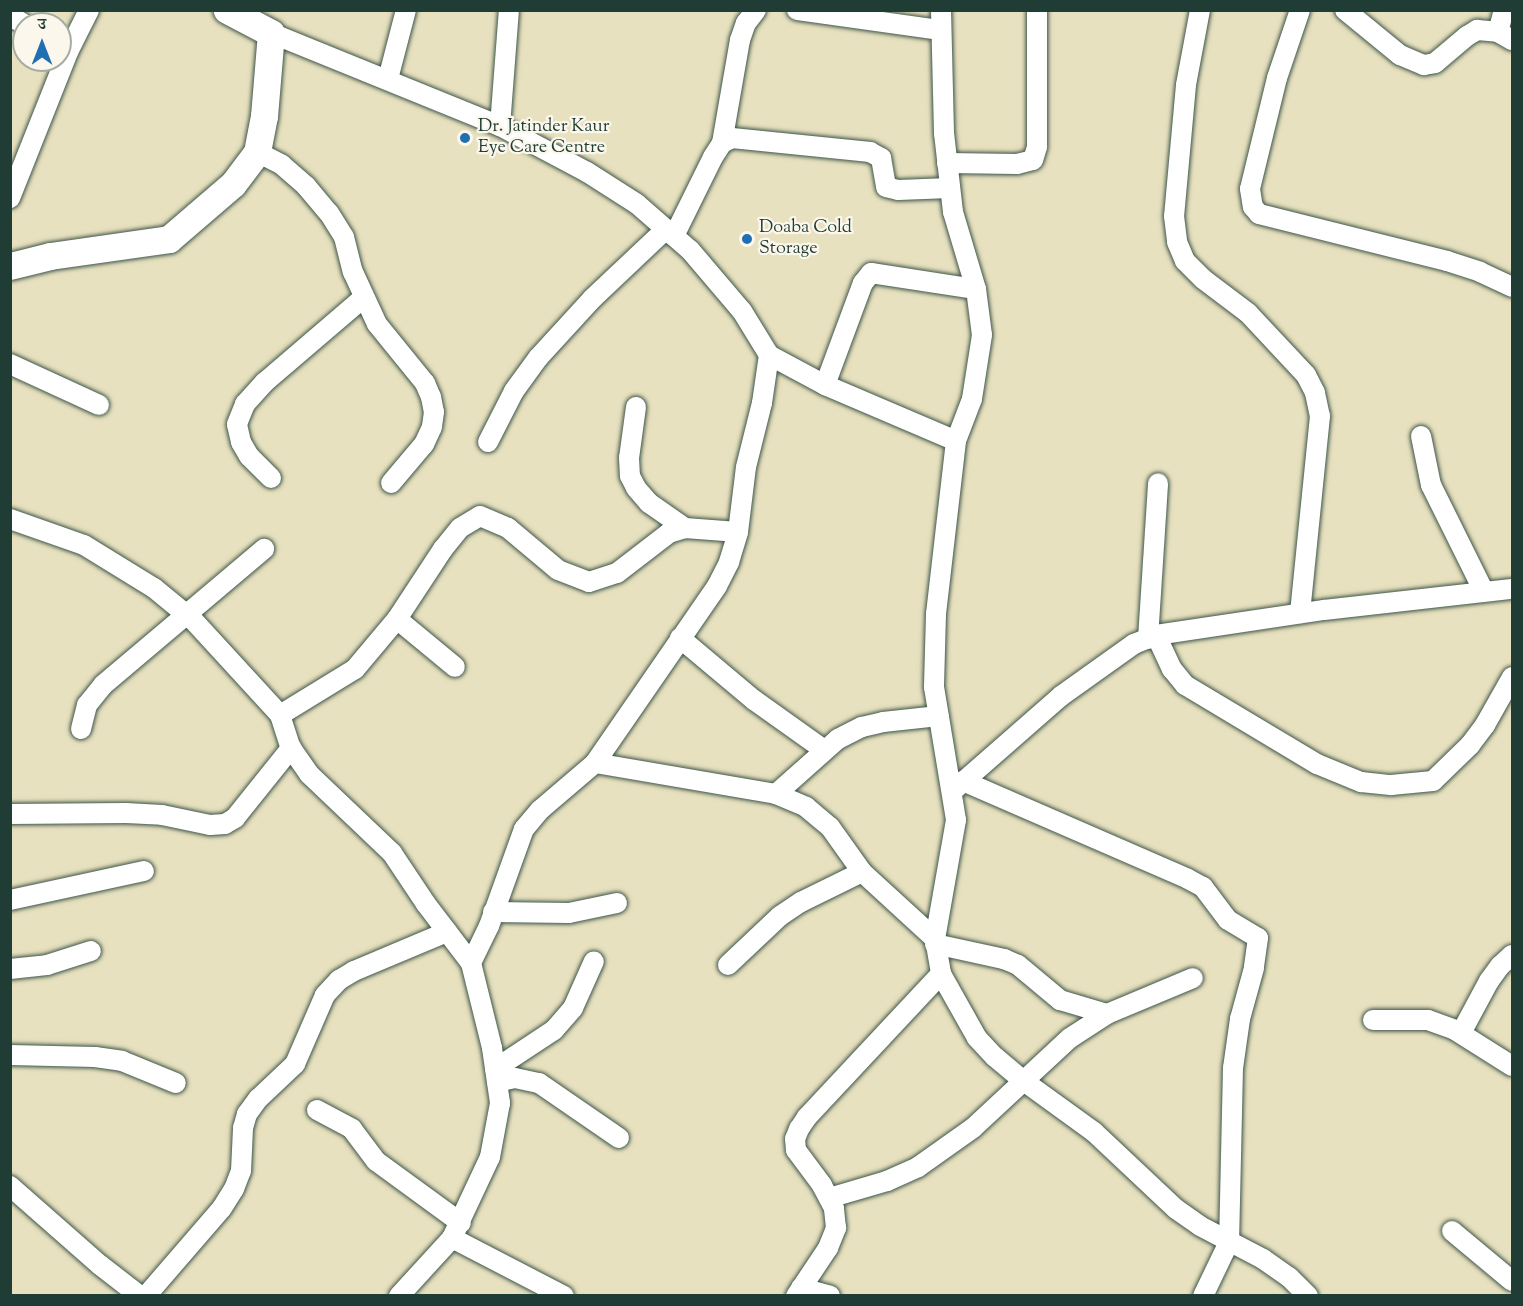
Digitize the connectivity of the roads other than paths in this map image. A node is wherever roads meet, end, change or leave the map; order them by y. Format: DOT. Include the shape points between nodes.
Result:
graph roads {
  1 [pos="89,10"];
  2 [pos="227,10"];
  3 [pos="406,10"];
  4 [pos="509,10"];
  5 [pos="756,10"];
  6 [pos="797,10"];
  7 [pos="1037,10"];
  8 [pos="1200,10"];
  9 [pos="1300,10"];
  10 [pos="1345,10"];
  11 [pos="1504,10"];
  12 [pos="941,20"];
  13 [pos="271,33"];
  14 [pos="1505,36"];
  15 [pos="72,37"];
  16 [pos="56,72"];
  17 [pos="387,80"];
  18 [pos="500,126"];
  19 [pos="722,143"];
  20 [pos="257,152"];
  21 [pos="947,163"];
  22 [pos="950,188"];
  23 [pos="10,198"];
  24 [pos="670,233"];
  25 [pos="10,266"];
  26 [pos="1512,287"];
  27 [pos="976,289"];
  28 [pos="363,298"];
  29 [pos="769,355"];
  30 [pos="10,364"];
  31 [pos="825,385"];
  32 [pos="99,405"];
  33 [pos="636,407"];
  34 [pos="1421,436"];
  35 [pos="956,441"];
  36 [pos="488,442"];
  37 [pos="271,478"];
  38 [pos="392,483"];
  39 [pos="1158,483"];
  40 [pos="12,523"];
  41 [pos="685,528"];
  42 [pos="738,532"];
  43 [pos="264,549"];
  44 [pos="1512,589"];
  45 [pos="1484,592"];
  46 [pos="1300,613"];
  47 [pos="186,614"];
  48 [pos="397,619"];
  49 [pos="1152,637"];
  50 [pos="680,638"];
  51 [pos="455,668"];
  52 [pos="1512,677"];
  53 [pos="280,715"];
  54 [pos="939,716"];
  55 [pos="81,729"];
  56 [pos="291,748"];
  57 [pos="824,750"];
  58 [pos="595,763"];
  59 [pos="958,786"];
  60 [pos="776,794"];
  61 [pos="10,814"];
  62 [pos="144,871"];
  63 [pos="862,872"];
  64 [pos="10,900"];
  65 [pos="617,903"];
  66 [pos="493,912"];
  67 [pos="447,932"];
  68 [pos="935,942"];
  69 [pos="90,951"];
  70 [pos="1512,955"];
  71 [pos="594,961"];
  72 [pos="471,963"];
  73 [pos="728,965"];
  74 [pos="10,969"];
  75 [pos="941,974"];
  76 [pos="1193,978"];
  77 [pos="1107,1014"];
  78 [pos="1373,1020"];
  79 [pos="1461,1033"];
  80 [pos="10,1055"];
  81 [pos="1512,1066"];
  82 [pos="496,1076"];
  83 [pos="1025,1082"];
  84 [pos="176,1083"];
  85 [pos="317,1110"];
  86 [pos="619,1138"];
  87 [pos="10,1186"];
  88 [pos="829,1198"];
  89 [pos="457,1231"];
  90 [pos="1452,1231"];
  91 [pos="1229,1242"];
  92 [pos="1512,1281"];
  93 [pos="798,1292"];
  94 [pos="140,1296"];
  95 [pos="146,1296"];
  96 [pos="399,1296"];
  97 [pos="564,1296"];
  98 [pos="830,1296"];
  99 [pos="1203,1296"];
  100 [pos="1308,1296"];
  1 -- 15 [label="street"];
  2 -- 13 [label="street"];
  3 -- 17 [label="street"];
  4 -- 18 [label="street"];
  5 -- 19 [label="street" via="740,40"];
  6 -- 12 [label="street"];
  7 -- 21 [label="street" via="1033,160 1017,164"];
  8 -- 46 [label="street" via="1186,85 1174,216 1177,242 1185,261 1248,313 1306,375 1315,393 1320,417"];
  9 -- 26 [label="street" via="1277,78 1252,180 1253,207 1259,214 1447,261"];
  10 -- 14 [label="street" via="1400,55 1424,65 1435,63 1477,30"];
  11 -- 14 [label="street"];
  12 -- 21 [label="street"];
  13 -- 17 [label="street"];
  13 -- 20 [label="street"];
  16 -- 23 [label="street"];
  17 -- 18 [label="street"];
  18 -- 24 [label="street" via="638,204"];
  19 -- 22 [label="street" via="732,138 751,138 870,152 881,158 886,187"];
  19 -- 24 [label="street"];
  20 -- 25 [label="street" via="233,184 169,239 50,256"];
  20 -- 28 [label="street" via="282,165 329,213 344,237"];
  21 -- 22 [label="street"];
  22 -- 27 [label="street" via="953,212"];
  24 -- 29 [label="street" via="690,250 742,311"];
  24 -- 36 [label="street" via="593,298 538,358 514,391"];
  27 -- 31 [label="street" via="871,273 863,283"];
  27 -- 35 [label="street" via="981,335 972,399"];
  28 -- 37 [label="street" via="244,404 237,424 241,442"];
  28 -- 38 [label="street" via="377,324 425,382 434,412 424,444"];
  29 -- 31 [label="street"];
  29 -- 42 [label="street" via="746,467"];
  30 -- 32 [label="street"];
  31 -- 35 [label="street"];
  33 -- 41 [label="street" via="630,476 649,503"];
  34 -- 45 [label="street" via="1431,485"];
  35 -- 54 [label="street" via="936,614 934,687"];
  39 -- 49 [label="street"];
  40 -- 47 [label="street" via="84,545 154,588"];
  41 -- 42 [label="street"];
  41 -- 48 [label="street" via="669,533 617,573 589,582 558,570 508,528 480,516 460,528 442,549"];
  42 -- 50 [label="street" via="717,586"];
  43 -- 47 [label="street"];
  44 -- 45 [label="street"];
  45 -- 46 [label="street"];
  46 -- 49 [label="street"];
  47 -- 53 [label="street"];
  47 -- 55 [label="street" via="98,690 87,705"];
  48 -- 51 [label="street"];
  48 -- 53 [label="street" via="355,669"];
  49 -- 52 [label="street" via="1185,685 1317,764 1361,782 1391,785 1433,781 1470,745"];
  49 -- 59 [label="street" via="1134,644 1061,696"];
  50 -- 57 [label="street" via="754,700"];
  50 -- 58 [label="street"];
  53 -- 56 [label="street"];
  54 -- 57 [label="street" via="862,727"];
  54 -- 59 [label="street"];
  56 -- 61 [label="street" via="235,818 225,824 126,813"];
  56 -- 67 [label="street" via="309,774 392,853"];
  57 -- 60 [label="street"];
  58 -- 60 [label="street"];
  58 -- 66 [label="street" via="540,810 524,829"];
  59 -- 68 [label="street"];
  59 -- 91 [label="street" via="1188,879 1203,887 1228,920 1258,938 1233,1068"];
  60 -- 63 [label="street" via="806,807 830,828"];
  62 -- 64 [label="street"];
  63 -- 68 [label="street"];
  63 -- 73 [label="street" via="780,916"];
  65 -- 66 [label="street" via="569,913"];
  66 -- 72 [label="street"];
  67 -- 72 [label="street"];
  67 -- 95 [label="street" via="354,971 325,995 295,1064 247,1113 241,1171 234,1189"];
  68 -- 75 [label="street"];
  68 -- 77 [label="street" via="1004,959 1018,965 1060,1000"];
  69 -- 74 [label="street" via="47,965"];
  70 -- 79 [label="street" via="1489,981"];
  71 -- 82 [label="street" via="573,1008 554,1030"];
  72 -- 82 [label="street"];
  75 -- 83 [label="street" via="977,1038"];
  75 -- 88 [label="street" via="799,1129 796,1150"];
  76 -- 77 [label="street"];
  77 -- 83 [label="street" via="1070,1038"];
  78 -- 79 [label="street" via="1428,1020"];
  79 -- 81 [label="street"];
  80 -- 84 [label="street" via="122,1061"];
  82 -- 86 [label="street" via="539,1083"];
  82 -- 89 [label="street" via="500,1102 490,1157"];
  83 -- 88 [label="street" via="973,1128 918,1167 887,1182"];
  83 -- 91 [label="street" via="1094,1132 1176,1209"];
  85 -- 89 [label="street" via="352,1130 376,1161"];
  87 -- 94 [label="street"];
  88 -- 93 [label="street" via="836,1228 828,1248"];
  89 -- 96 [label="street"];
  89 -- 97 [label="street"];
  90 -- 92 [label="street"];
  91 -- 99 [label="street"];
  91 -- 100 [label="street" via="1289,1277"];
  93 -- 98 [label="street"];
}
